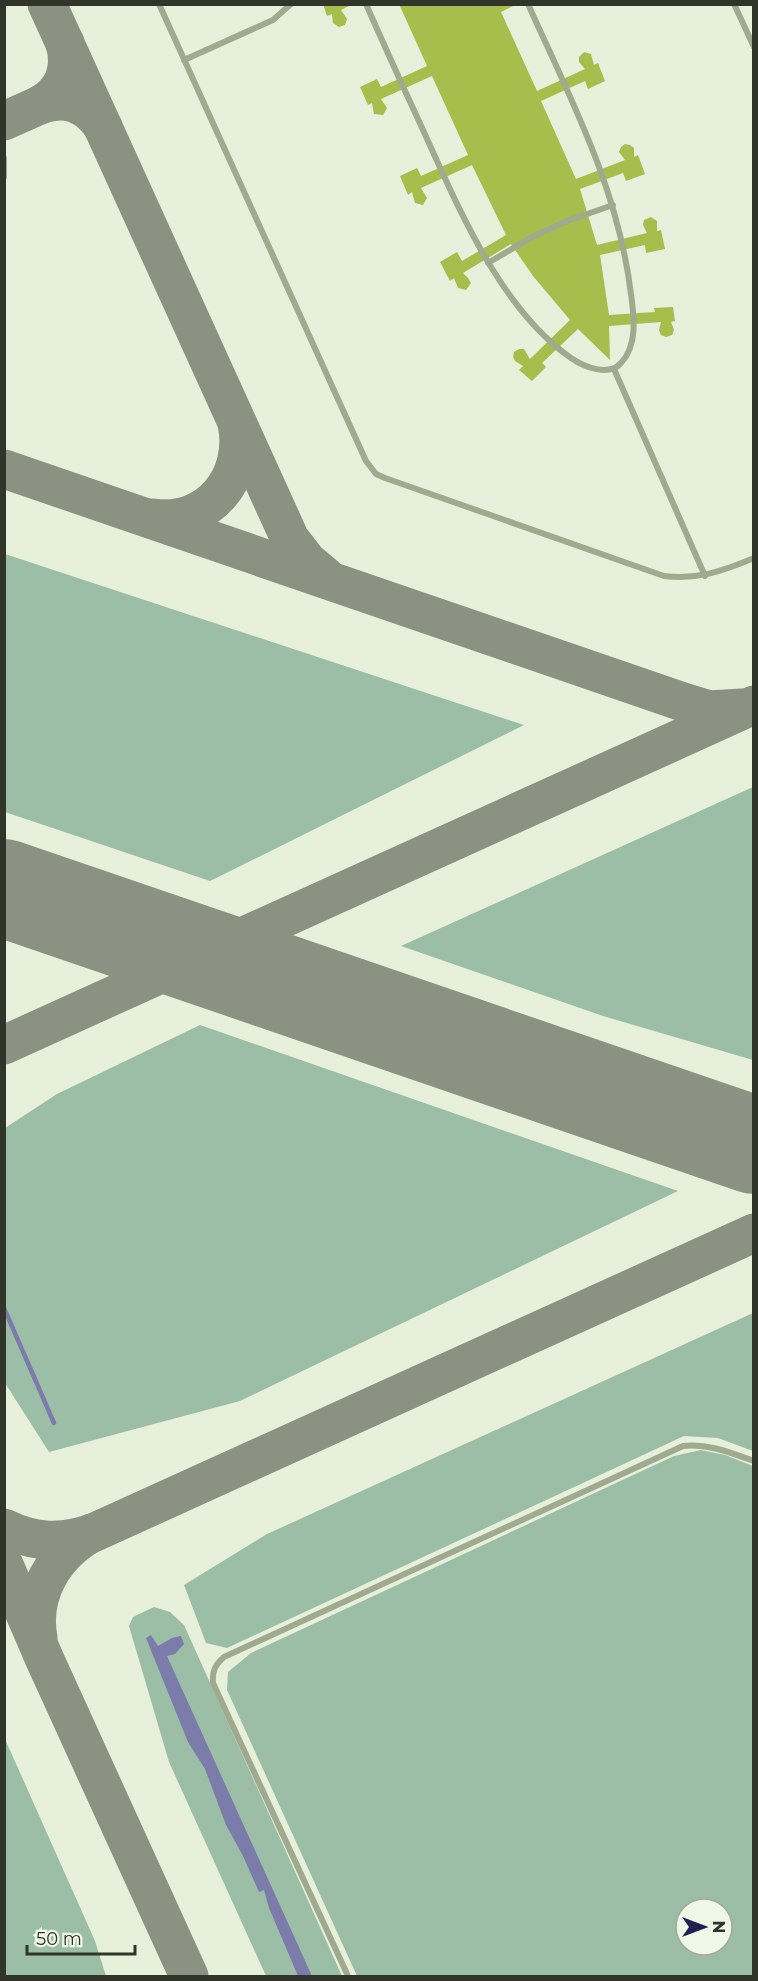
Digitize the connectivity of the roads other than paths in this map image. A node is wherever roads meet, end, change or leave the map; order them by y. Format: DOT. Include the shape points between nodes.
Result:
graph roads {
  1 [pos="159,4"];
  2 [pos="291,4"];
  3 [pos="366,4"];
  4 [pos="528,4"];
  5 [pos="734,4"];
  6 [pos="753,47"];
  7 [pos="184,60"];
  8 [pos="4,158"];
  9 [pos="4,177"];
  10 [pos="613,206"];
  11 [pos="488,263"];
  12 [pos="614,369"];
  13 [pos="753,558"];
  14 [pos="705,576"];
  15 [pos="753,1461"];
  16 [pos="348,1977"];
  1 -- 7 [label="lane"];
  2 -- 7 [label="lane" via="273,20"];
  3 -- 11 [label="lane" via="457,205"];
  4 -- 10 [label="lane" via="590,141"];
  5 -- 6 [label="lane"];
  7 -- 14 [label="lane" via="370,468 385,478 652,573 682,578"];
  8 -- 9 [label="lane"];
  10 -- 11 [label="lane" via="567,221"];
  10 -- 12 [label="lane" via="628,272 633,322 629,351"];
  11 -- 12 [label="lane" via="526,315 572,359 589,367"];
  12 -- 14 [label="lane"];
  13 -- 14 [label="lane"];
  15 -- 16 [label="lane" via="708,1446 683,1446 224,1657 217,1664 212,1673 213,1683"];
}
